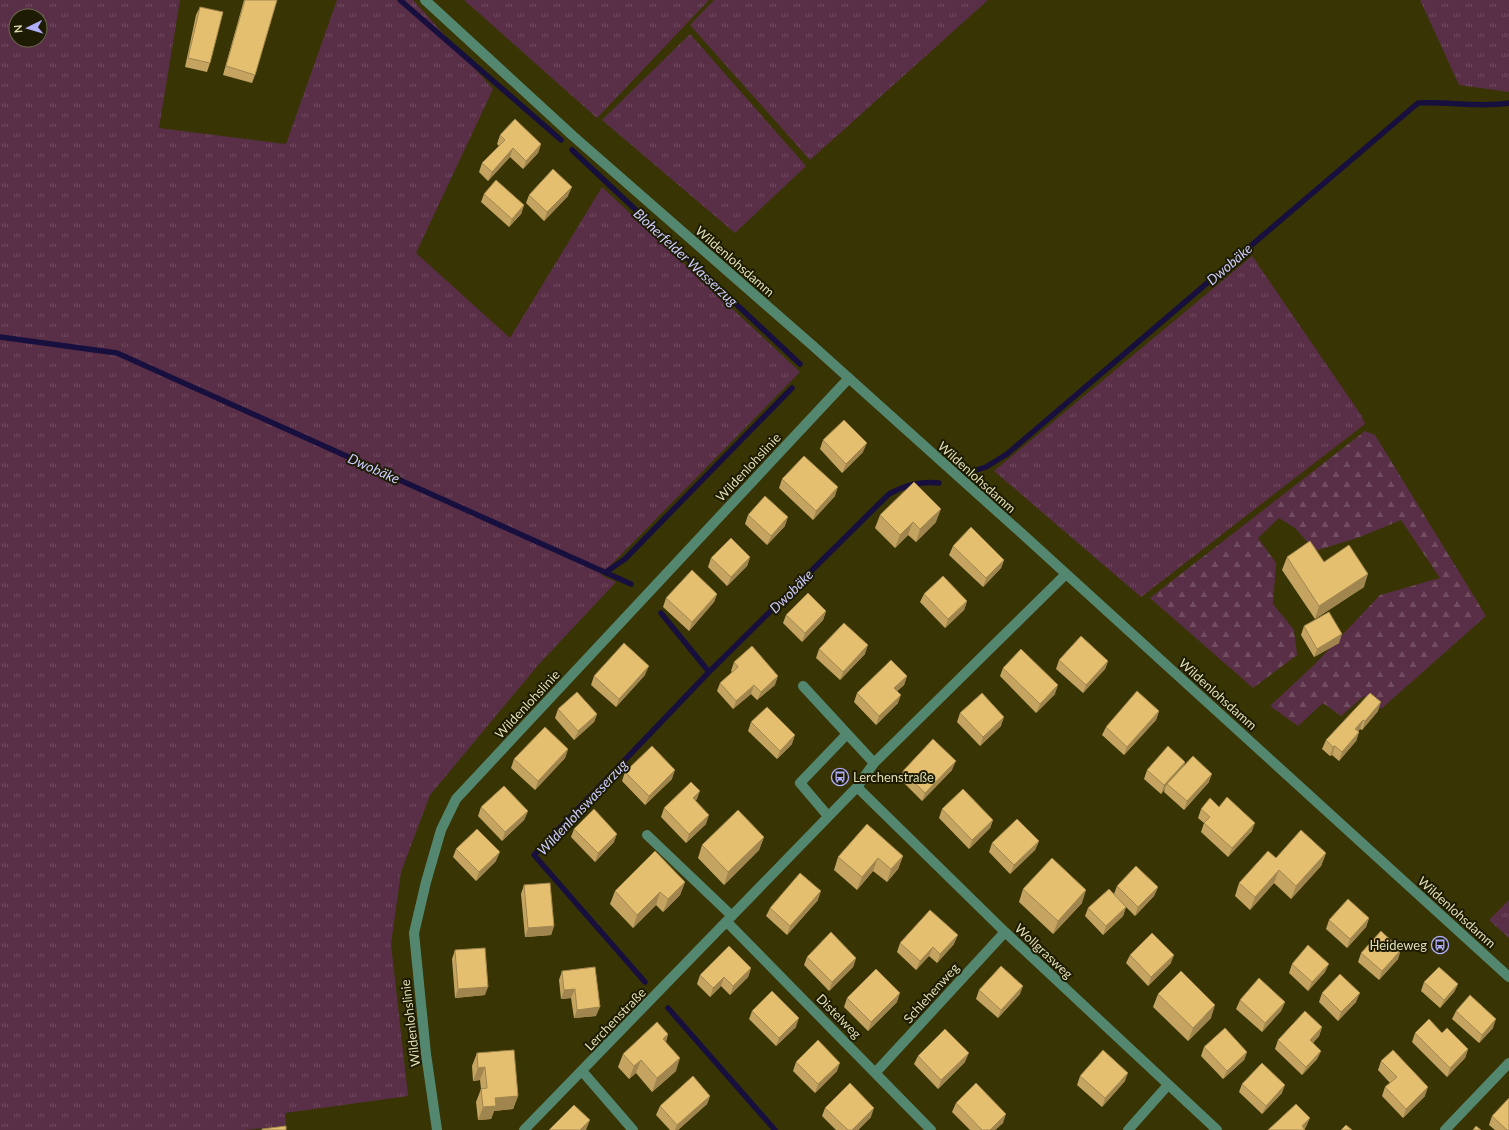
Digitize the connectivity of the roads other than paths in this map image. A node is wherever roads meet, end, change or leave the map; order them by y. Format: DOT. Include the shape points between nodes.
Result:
graph roads {
  1 [pos="425,0"];
  2 [pos="849,378"];
  3 [pos="1066,574"];
  4 [pos="803,686"];
  5 [pos="847,734"];
  6 [pos="874,763"];
  7 [pos="857,787"];
  8 [pos="828,816"];
  9 [pos="648,835"];
  10 [pos="730,919"];
  11 [pos="1005,932"];
  12 [pos="1509,977"];
  13 [pos="1509,1063"];
  14 [pos="582,1071"];
  15 [pos="876,1072"];
  16 [pos="1168,1085"];
  17 [pos="437,1130"];
  18 [pos="524,1130"];
  19 [pos="633,1130"];
  20 [pos="931,1130"];
  21 [pos="1128,1130"];
  22 [pos="1217,1130"];
  23 [pos="1446,1130"];
  1 -- 2 [label="street, Wildenlohsdamm" via="573,136"];
  2 -- 3 [label="street, Wildenlohsdamm"];
  2 -- 17 [label="street, Wildenlohslinie" via="456,799 441,830 414,933 426,1054"];
  3 -- 6 [label="street, Lerchenstraße"];
  3 -- 12 [label="street, Wildenlohsdamm"];
  4 -- 5 [label="street"];
  5 -- 6 [label="street"];
  5 -- 8 [label="street" via="800,783"];
  6 -- 7 [label="street, Lerchenstraße"];
  7 -- 8 [label="street, Lerchenstraße"];
  7 -- 11 [label="street, Wollgrasweg"];
  8 -- 10 [label="street, Lerchenstraße"];
  9 -- 10 [label="street"];
  10 -- 14 [label="street, Lerchenstraße"];
  10 -- 15 [label="street, Distelweg"];
  11 -- 15 [label="street, Schlehenweg"];
  11 -- 16 [label="street, Wollgrasweg"];
  13 -- 23 [label="street"];
  14 -- 18 [label="street, Lerchenstraße"];
  14 -- 19 [label="street"];
  15 -- 20 [label="street, Distelweg"];
  16 -- 21 [label="street"];
  16 -- 22 [label="street, Wollgrasweg"];
}
